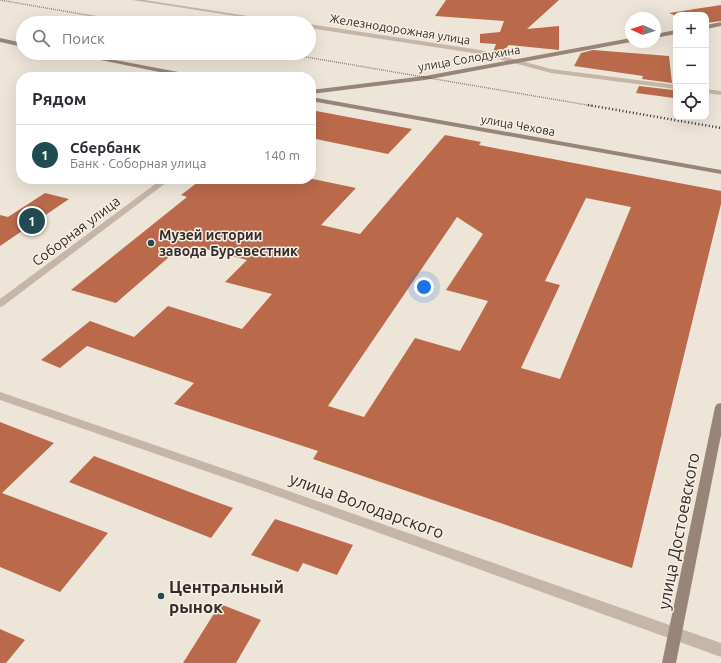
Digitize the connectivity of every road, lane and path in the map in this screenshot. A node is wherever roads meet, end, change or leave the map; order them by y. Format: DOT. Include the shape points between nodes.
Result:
graph roads {
  1 [pos="135,0"];
  2 [pos="184,0"];
  3 [pos="172,6"];
  4 [pos="241,16"];
  5 [pos="721,24"];
  6 [pos="709,26"];
  7 [pos="316,27"];
  8 [pos="673,33"];
  9 [pos="661,35"];
  10 [pos="0,40"];
  11 [pos="625,41"];
  12 [pos="16,43"];
  13 [pos="105,60"];
  14 [pos="514,61"];
  15 [pos="168,72"];
  16 [pos="673,87"];
  17 [pos="343,89"];
  18 [pos="709,91"];
  19 [pos="316,92"];
  20 [pos="721,93"];
  21 [pos="316,100"];
  22 [pos="331,103"];
  23 [pos="721,172"];
  24 [pos="161,184"];
  25 [pos="0,304"];
  26 [pos="0,396"];
  27 [pos="721,407"];
  28 [pos="675,634"];
  29 [pos="721,650"];
  30 [pos="669,663"];
  1 -- 3 [label="street"];
  2 -- 3 [label="street"];
  3 -- 4 [label="street"];
  5 -- 6 [label="street"];
  7 -- 14 [label="street, Железнодорожная улица" via="480,52"];
  8 -- 9 [label="street"];
  10 -- 12 [label="street"];
  11 -- 14 [label="street, улица Солодухина"];
  13 -- 15 [label="street"];
  14 -- 16 [label="street, Железнодорожная улица" via="551,71"];
  14 -- 17 [label="street, улица Солодухина" via="424,78"];
  17 -- 19 [label="street, улица Солодухина"];
  17 -- 22 [label="street" via="329,96"];
  18 -- 20 [label="street"];
  21 -- 22 [label="street, улица Чехова"];
  22 -- 23 [label="street, улица Чехова"];
  24 -- 25 [label="street, Соборная улица"];
  26 -- 28 [label="street, улица Володарского" via="273,490"];
  27 -- 28 [label="street, улица Достоевского"];
  28 -- 29 [label="street, улица Володарского"];
  28 -- 30 [label="street, улица Достоевского"];
}
